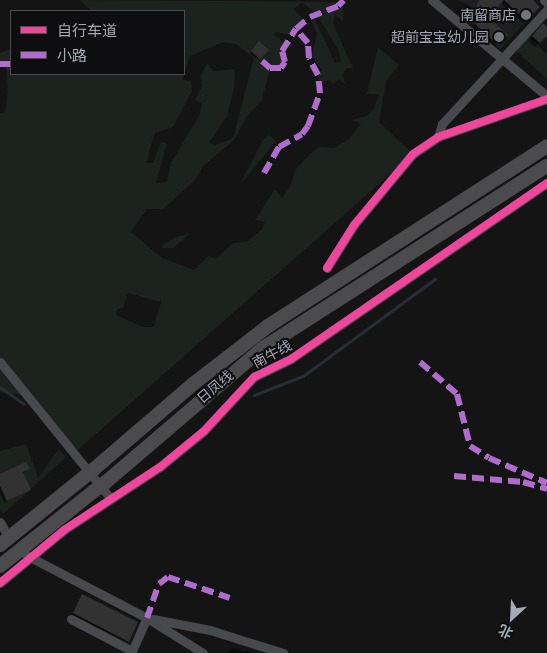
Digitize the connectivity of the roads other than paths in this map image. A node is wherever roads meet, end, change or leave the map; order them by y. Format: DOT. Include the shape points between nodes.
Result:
graph roads {
  1 [pos="432,0"];
  2 [pos="544,0"];
  3 [pos="547,3"];
  4 [pos="547,10"];
  5 [pos="504,59"];
  6 [pos="547,97"];
  7 [pos="438,137"];
  8 [pos="547,146"];
  9 [pos="547,166"];
  10 [pos="547,183"];
  11 [pos="327,268"];
  12 [pos="0,362"];
  13 [pos="110,498"];
  14 [pos="0,522"];
  15 [pos="5,541"];
  16 [pos="25,554"];
  17 [pos="0,566"];
  18 [pos="0,583"];
  19 [pos="147,618"];
  20 [pos="70,619"];
  21 [pos="203,653"];
  22 [pos="283,653"];
  1 -- 5 [label="street"];
  2 -- 3 [label="street"];
  4 -- 5 [label="street"];
  5 -- 6 [label="street"];
  5 -- 7 [label="street" via="442,124"];
  6 -- 7 [label="street"];
  7 -- 11 [label="street" via="413,154 354,225"];
  8 -- 15 [label="highway, 日凤线, bridge" via="268,326 193,384"];
  9 -- 16 [label="highway, 日凤线, bridge" via="263,348"];
  10 -- 13 [label="street, 南牛线" via="291,359 254,377 204,431 160,467"];
  12 -- 13 [label="street"];
  13 -- 16 [label="street, 南牛线"];
  14 -- 15 [label="street"];
  16 -- 17 [label="highway, 日凤线"];
  16 -- 18 [label="street, 南牛线"];
  16 -- 19 [label="street"];
  19 -- 20 [label="street" via="132,651"];
  19 -- 21 [label="street"];
  19 -- 22 [label="street" via="210,630"];
}
